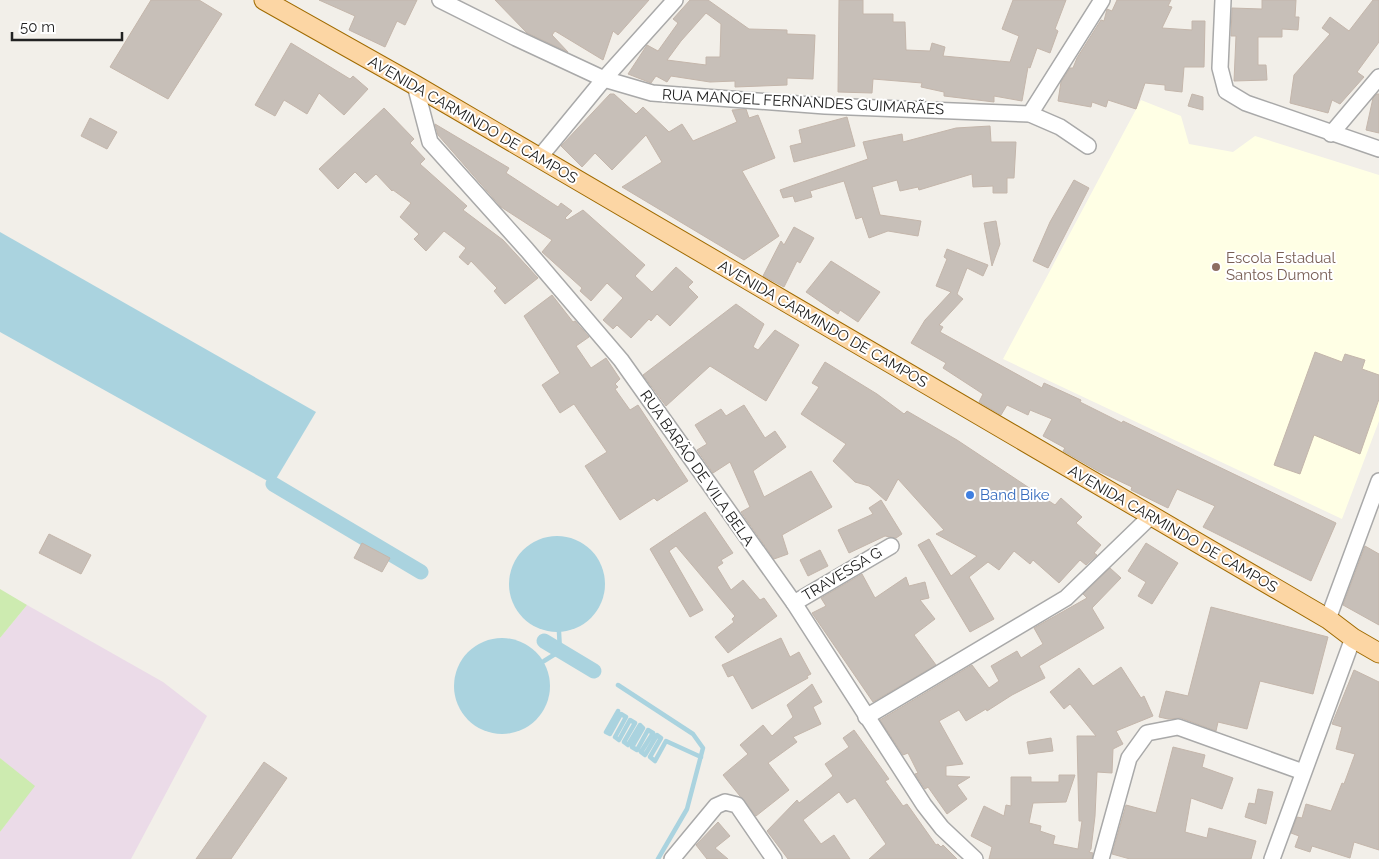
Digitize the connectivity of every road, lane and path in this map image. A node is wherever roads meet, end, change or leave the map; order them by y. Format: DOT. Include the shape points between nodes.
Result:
graph roads {
  1 [pos="264,0"];
  2 [pos="440,0"];
  3 [pos="675,0"];
  4 [pos="1102,0"];
  5 [pos="1223,0"];
  6 [pos="1379,77"];
  7 [pos="604,79"];
  8 [pos="415,85"];
  9 [pos="1030,114"];
  10 [pos="1331,134"];
  11 [pos="1088,146"];
  12 [pos="1379,149"];
  13 [pos="539,158"];
  14 [pos="1379,481"];
  15 [pos="1151,516"];
  16 [pos="891,546"];
  17 [pos="794,603"];
  18 [pos="1328,619"];
  19 [pos="1353,638"];
  20 [pos="1379,653"];
  21 [pos="866,717"];
  22 [pos="1303,772"];
  23 [pos="672,859"];
  24 [pos="774,859"];
  25 [pos="974,859"];
  26 [pos="1102,859"];
  27 [pos="1272,859"];
  1 -- 8 [label="main road, AVENIDA CARMINDO DE CAMPOS"];
  2 -- 7 [label="street, RUA MANOEL FERNANDES GUIMARÃES"];
  3 -- 7 [label="street"];
  4 -- 9 [label="street"];
  5 -- 10 [label="street" via="1220,68 1226,91 1246,103"];
  6 -- 10 [label="street"];
  7 -- 9 [label="street, RUA MANOEL FERNANDES GUIMARÃES" via="652,93 825,106"];
  7 -- 13 [label="street"];
  8 -- 13 [label="main road, AVENIDA CARMINDO DE CAMPOS"];
  8 -- 17 [label="street, RUA BARÃO DE VILA BELA" via="430,142 528,250 621,360"];
  9 -- 11 [label="street, RUA MANOEL FERNANDES GUIMARÃES" via="1060,127"];
  10 -- 12 [label="street"];
  13 -- 15 [label="main road, AVENIDA CARMINDO DE CAMPOS"];
  14 -- 18 [label="street"];
  15 -- 18 [label="main road, AVENIDA CARMINDO DE CAMPOS"];
  15 -- 21 [label="street" via="1066,598"];
  16 -- 17 [label="street, TRAVESSA G"];
  17 -- 21 [label="street, RUA BARÃO DE VILA BELA"];
  18 -- 19 [label="main road, AVENIDA CARMINDO DE CAMPOS"];
  19 -- 20 [label="main road, AVENIDA CARMINDO DE CAMPOS"];
  19 -- 22 [label="street"];
  21 -- 25 [label="street, RUA BARÃO DE VILA BELA" via="942,828"];
  22 -- 26 [label="street" via="1178,727 1147,733 1129,758"];
  22 -- 27 [label="street"];
  23 -- 24 [label="street" via="716,806 725,802 736,805"];
}
